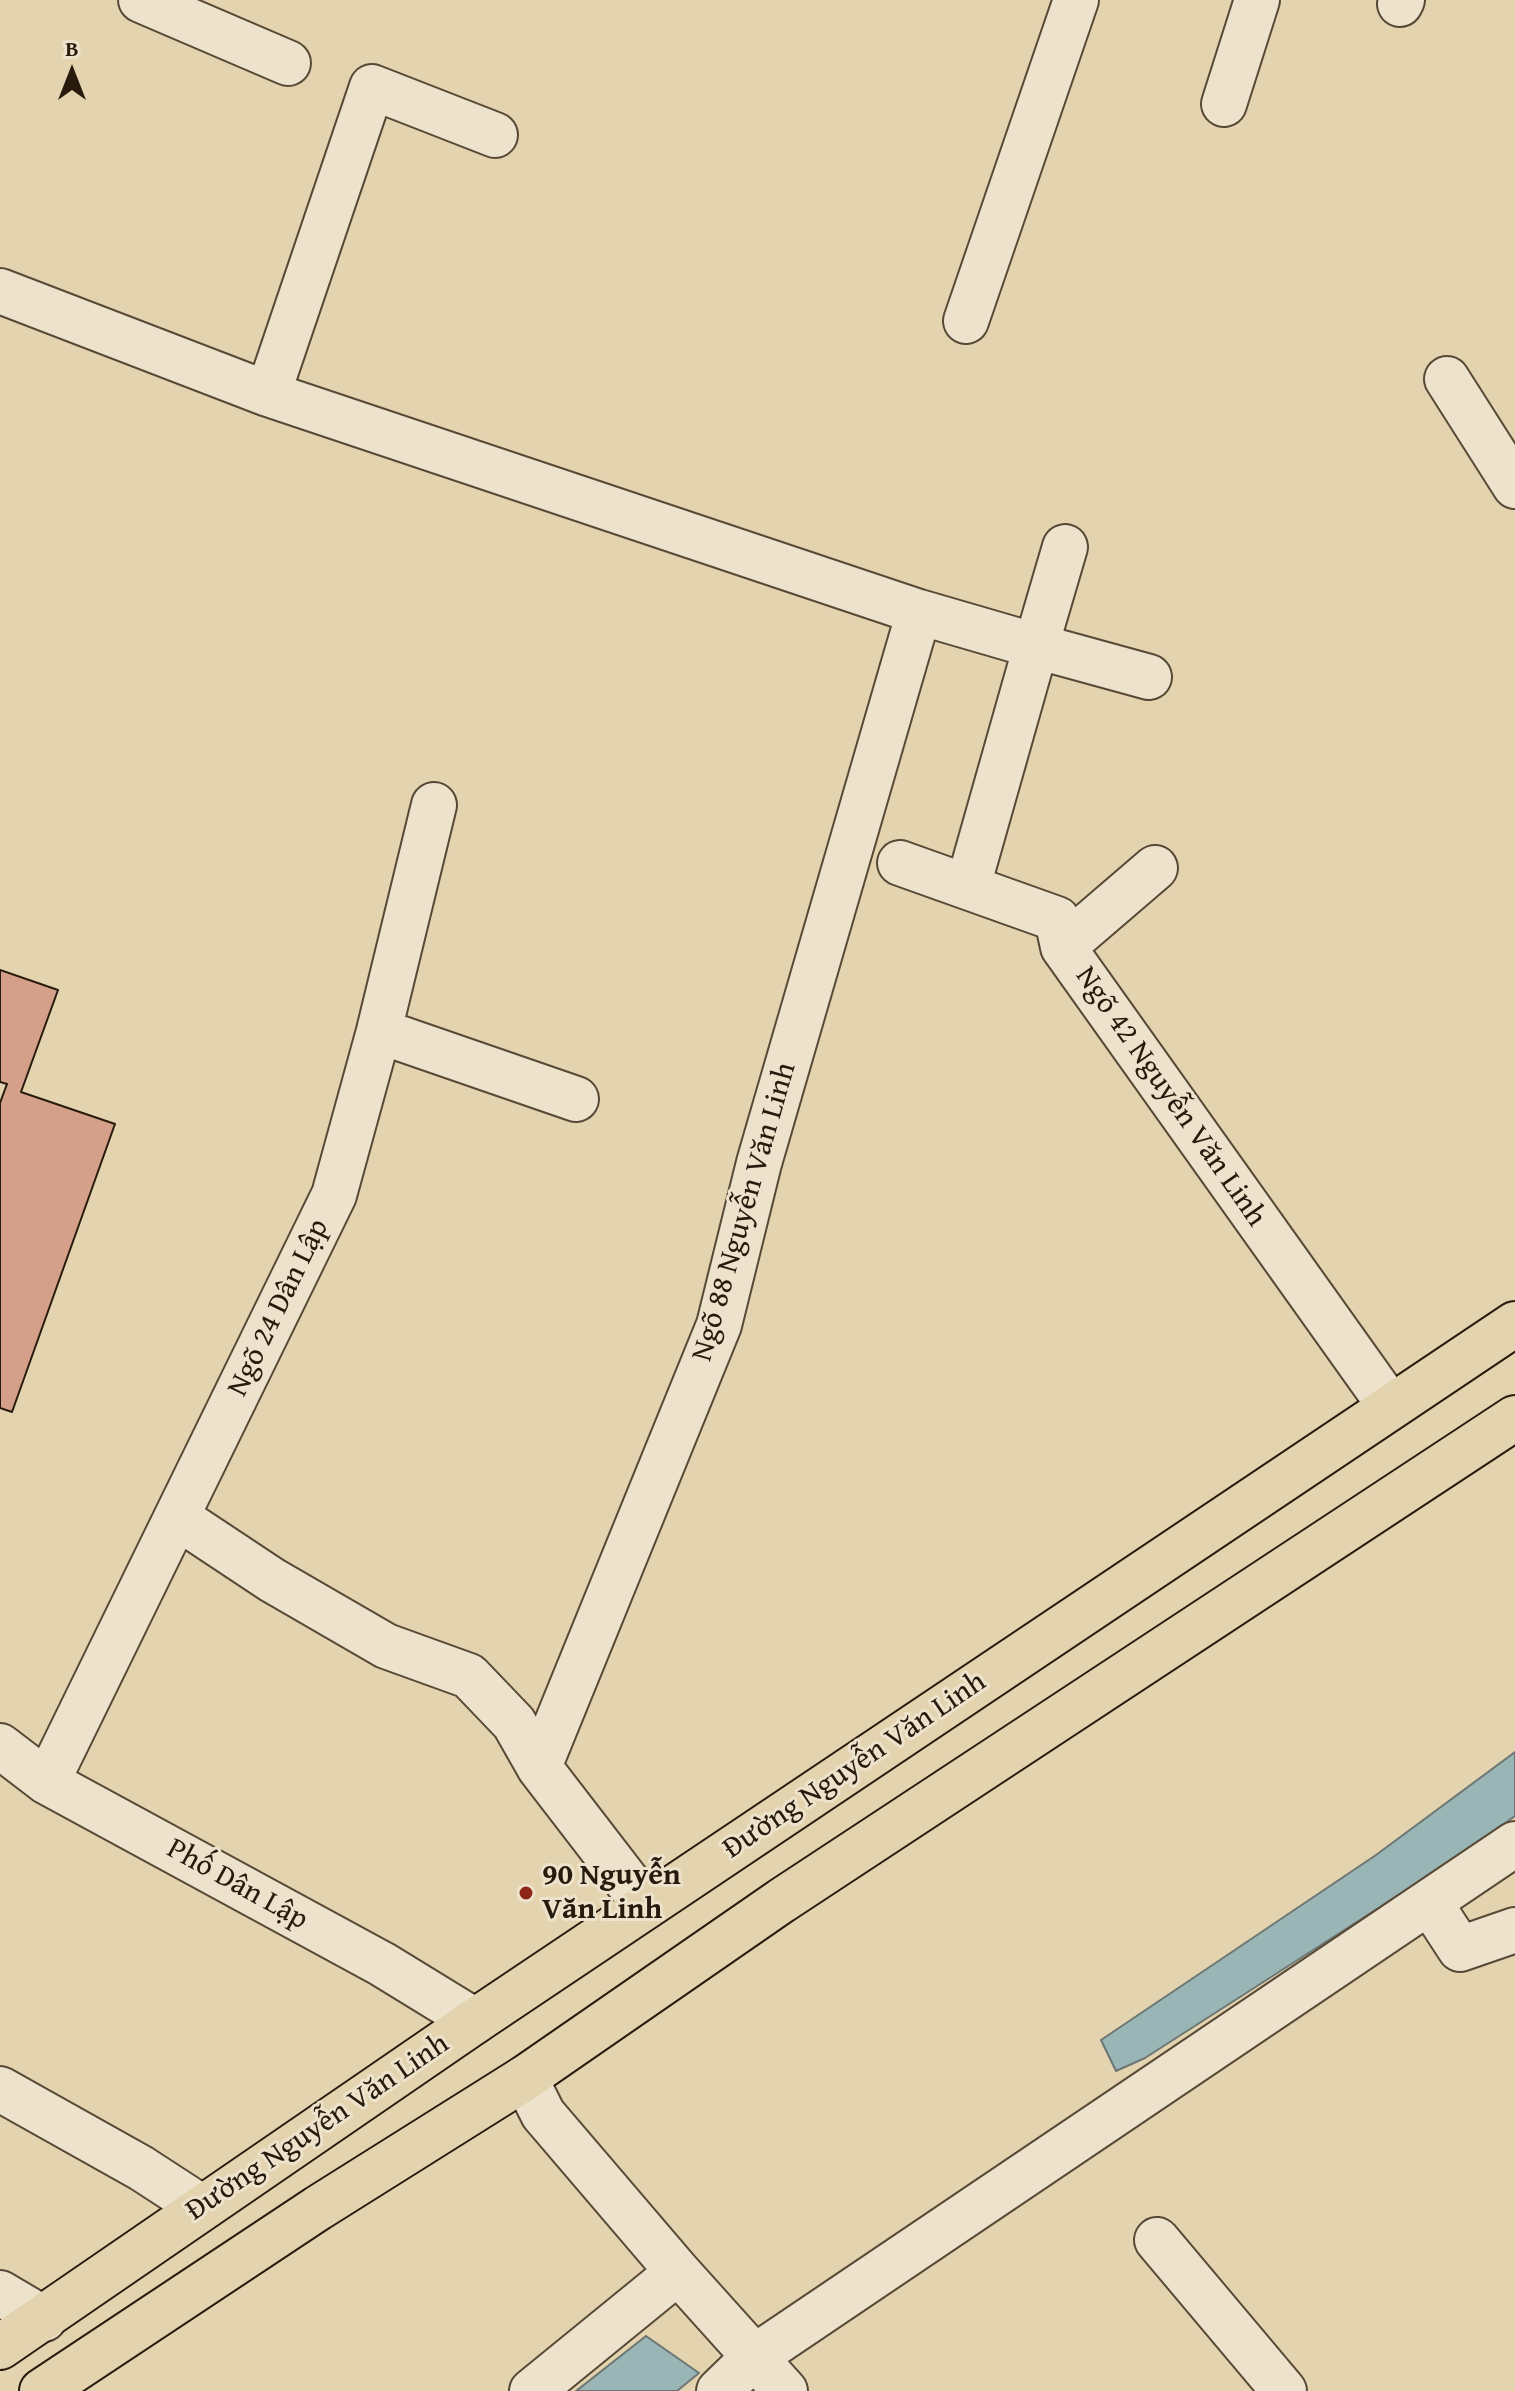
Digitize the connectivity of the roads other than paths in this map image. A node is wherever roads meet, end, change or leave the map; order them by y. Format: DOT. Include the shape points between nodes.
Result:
graph roads {
  1 [pos="141,0"];
  2 [pos="1076,0"];
  3 [pos="1257,0"];
  4 [pos="288,63"];
  5 [pos="1224,104"];
  6 [pos="495,135"];
  7 [pos="0,291"];
  8 [pos="966,321"];
  9 [pos="1447,379"];
  10 [pos="268,394"];
  11 [pos="1515,486"];
  12 [pos="1065,547"];
  13 [pos="919,612"];
  14 [pos="1036,646"];
  15 [pos="1149,677"];
  16 [pos="434,805"];
  17 [pos="900,863"];
  18 [pos="1155,868"];
  19 [pos="968,886"];
  20 [pos="1063,947"];
  21 [pos="379,1031"];
  22 [pos="576,1099"];
  23 [pos="1515,1324"];
  24 [pos="1390,1406"];
  25 [pos="1515,1418"];
  26 [pos="177,1517"];
  27 [pos="0,1746"];
  28 [pos="539,1767"];
  29 [pos="47,1782"];
  30 [pos="1515,1844"];
  31 [pos="1430,1903"];
  32 [pos="646,1906"];
  33 [pos="1515,1930"];
  34 [pos="475,2021"];
  35 [pos="525,2078"];
  36 [pos="0,2089"];
  37 [pos="201,2207"];
  38 [pos="1157,2240"];
  39 [pos="678,2272"];
  40 [pos="0,2293"];
  41 [pos="44,2319"];
  42 [pos="0,2347"];
  43 [pos="753,2358"];
  44 [pos="42,2391"];
  45 [pos="532,2391"];
  46 [pos="719,2391"];
  47 [pos="785,2391"];
  48 [pos="1284,2391"];
  1 -- 4 [label="street"];
  2 -- 8 [label="street"];
  3 -- 5 [label="street"];
  6 -- 10 [label="street" via="372,87"];
  7 -- 10 [label="street"];
  9 -- 11 [label="street"];
  10 -- 13 [label="street"];
  12 -- 14 [label="street"];
  13 -- 14 [label="street"];
  13 -- 28 [label="street, Ngõ 88 Nguyễn Văn Linh" via="759,1163 719,1325"];
  14 -- 15 [label="street"];
  14 -- 19 [label="street"];
  16 -- 21 [label="street, Ngõ 24 Dân Lập"];
  17 -- 19 [label="street, Ngõ 42 Nguyễn Văn Linh"];
  18 -- 20 [label="street"];
  19 -- 20 [label="street, Ngõ 42 Nguyễn Văn Linh" via="1057,919"];
  20 -- 24 [label="street, Ngõ 42 Nguyễn Văn Linh"];
  21 -- 22 [label="street"];
  21 -- 26 [label="street, Ngõ 24 Dân Lập" via="334,1195"];
  23 -- 24 [label="highway, Đường Nguyễn Văn Linh"];
  24 -- 32 [label="highway, Đường Nguyễn Văn Linh"];
  25 -- 35 [label="highway" via="795,1892"];
  26 -- 28 [label="street" via="386,1646 469,1676 514,1723"];
  26 -- 29 [label="street, Ngõ 24 Dân Lập"];
  27 -- 29 [label="street, Phố Dân Lập"];
  28 -- 32 [label="street"];
  29 -- 34 [label="street, Phố Dân Lập" via="382,1964"];
  30 -- 31 [label="street"];
  31 -- 33 [label="street" via="1460,1949"];
  31 -- 43 [label="street"];
  32 -- 34 [label="highway, Đường Nguyễn Văn Linh"];
  34 -- 37 [label="highway, Đường Nguyễn Văn Linh"];
  35 -- 39 [label="street" via="543,2114"];
  35 -- 44 [label="highway"];
  36 -- 37 [label="street"];
  37 -- 41 [label="highway, Đường Nguyễn Văn Linh"];
  38 -- 48 [label="street"];
  39 -- 43 [label="street"];
  39 -- 45 [label="street"];
  40 -- 41 [label="street"];
  41 -- 42 [label="highway, Đường Nguyễn Văn Linh"];
  43 -- 46 [label="street"];
  43 -- 47 [label="street"];
}
